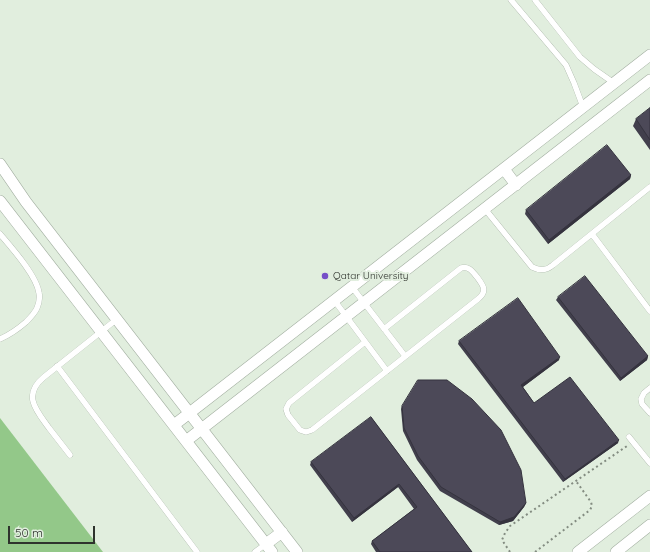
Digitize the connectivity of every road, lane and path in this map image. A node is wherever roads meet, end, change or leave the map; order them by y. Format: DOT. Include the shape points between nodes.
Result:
graph roads {
  1 [pos="512,0"];
  2 [pos="535,0"];
  3 [pos="650,55"];
  4 [pos="650,80"];
  5 [pos="614,83"];
  6 [pos="583,107"];
  7 [pos="0,164"];
  8 [pos="504,169"];
  9 [pos="516,184"];
  10 [pos="650,187"];
  11 [pos="0,201"];
  12 [pos="485,209"];
  13 [pos="0,234"];
  14 [pos="592,234"];
  15 [pos="352,287"];
  16 [pos="334,300"];
  17 [pos="364,303"];
  18 [pos="650,311"];
  19 [pos="347,317"];
  20 [pos="117,319"];
  21 [pos="384,329"];
  22 [pos="101,332"];
  23 [pos="0,339"];
  24 [pos="365,342"];
  25 [pos="405,356"];
  26 [pos="57,366"];
  27 [pos="387,371"];
  28 [pos="650,388"];
  29 [pos="190,413"];
  30 [pos="650,413"];
  31 [pos="174,425"];
  32 [pos="202,429"];
  33 [pos="631,440"];
  34 [pos="186,441"];
  35 [pos="70,455"];
  36 [pos="650,463"];
  37 [pos="576,481"];
  38 [pos="650,496"];
  39 [pos="650,525"];
  40 [pos="282,532"];
  41 [pos="269,548"];
  42 [pos="197,552"];
  43 [pos="255,552"];
  44 [pos="297,552"];
  45 [pos="510,552"];
  46 [pos="535,552"];
  47 [pos="578,552"];
  48 [pos="616,552"];
  1 -- 6 [label="lane" via="566,65"];
  2 -- 5 [label="lane" via="580,57"];
  3 -- 5 [label="street"];
  4 -- 9 [label="street"];
  5 -- 6 [label="street"];
  6 -- 8 [label="street"];
  7 -- 20 [label="street" via="26,202"];
  8 -- 9 [label="street"];
  8 -- 15 [label="street"];
  9 -- 12 [label="street"];
  10 -- 14 [label="lane"];
  11 -- 22 [label="street"];
  12 -- 14 [label="lane" via="529,264 541,270 550,268"];
  12 -- 17 [label="street"];
  13 -- 23 [label="lane" via="32,277 39,292 37,309 31,317 22,326"];
  14 -- 18 [label="lane"];
  15 -- 16 [label="street"];
  15 -- 17 [label="lane"];
  16 -- 19 [label="lane"];
  16 -- 29 [label="street"];
  17 -- 19 [label="street"];
  17 -- 21 [label="lane"];
  19 -- 24 [label="lane"];
  19 -- 32 [label="street"];
  20 -- 22 [label="lane"];
  20 -- 29 [label="street"];
  21 -- 25 [label="lane"];
  21 -- 25 [label="lane" via="461,268 470,269 482,283 484,290 481,297"];
  22 -- 26 [label="lane"];
  22 -- 31 [label="street"];
  24 -- 27 [label="lane"];
  24 -- 27 [label="lane" via="289,402 286,409 288,415 300,430 310,432"];
  25 -- 27 [label="lane"];
  26 -- 35 [label="lane" via="36,384 33,400 36,410"];
  26 -- 42 [label="lane"];
  28 -- 30 [label="lane" via="641,399"];
  29 -- 31 [label="street"];
  29 -- 32 [label="street"];
  31 -- 34 [label="street"];
  32 -- 34 [label="street"];
  32 -- 40 [label="street"];
  33 -- 36 [label="lane"];
  33 -- 37 [label="path"];
  34 -- 41 [label="street"];
  37 -- 45 [label="path" via="510,526 502,540"];
  37 -- 46 [label="path" via="591,502 590,510"];
  38 -- 47 [label="street"];
  39 -- 48 [label="street"];
  40 -- 41 [label="street"];
  40 -- 44 [label="street"];
  41 -- 43 [label="lane"];
}
